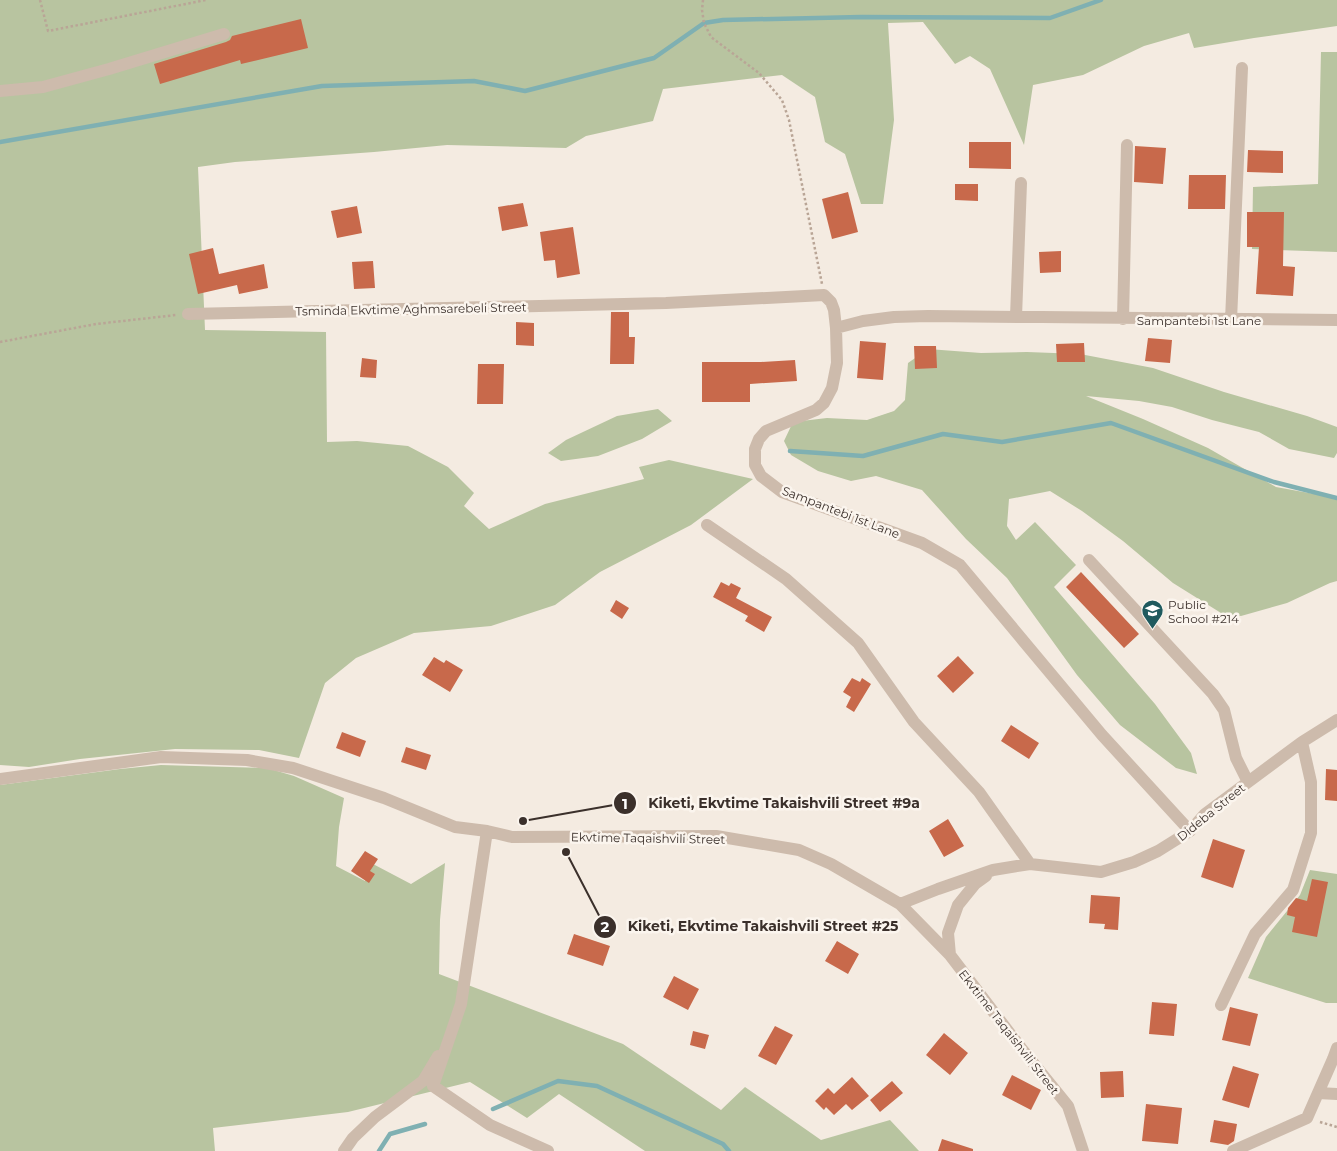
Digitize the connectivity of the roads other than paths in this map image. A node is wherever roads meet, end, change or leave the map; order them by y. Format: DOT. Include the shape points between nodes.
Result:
graph roads {
  1 [pos="224,34"];
  2 [pos="1242,68"];
  3 [pos="0,92"];
  4 [pos="1127,145"];
  5 [pos="1021,183"];
  6 [pos="188,314"];
  7 [pos="1016,317"];
  8 [pos="1123,319"];
  9 [pos="1231,320"];
  10 [pos="1337,320"];
  11 [pos="836,328"];
  12 [pos="707,525"];
  13 [pos="1089,560"];
  14 [pos="1337,720"];
  15 [pos="1302,742"];
  16 [pos="0,779"];
  17 [pos="1248,782"];
  18 [pos="487,831"];
  19 [pos="1190,831"];
  20 [pos="1030,864"];
  21 [pos="993,870"];
  22 [pos="900,904"];
  23 [pos="950,955"];
  24 [pos="1221,1005"];
  25 [pos="450,1037"];
  26 [pos="1337,1048"];
  27 [pos="1318,1093"];
  28 [pos="1337,1094"];
  29 [pos="344,1151"];
  30 [pos="548,1151"];
  31 [pos="1083,1151"];
  32 [pos="1233,1151"];
  1 -- 3 [label="street" via="43,87"];
  2 -- 9 [label="street"];
  4 -- 8 [label="street"];
  5 -- 7 [label="street"];
  6 -- 11 [label="street, Tsminda Ekvtime Aghmsarebeli Street" via="666,303 824,295 832,302"];
  7 -- 8 [label="street, Sampantebi 1st Lane"];
  7 -- 11 [label="street, Sampantebi 1st Lane" via="894,317"];
  8 -- 9 [label="street, Sampantebi 1st Lane"];
  9 -- 10 [label="street, Sampantebi 1st Lane"];
  11 -- 19 [label="street, Sampantebi 1st Lane" via="837,363 832,388 816,410 766,431 758,439 754,465 761,476 782,492 922,543 960,565 1102,735"];
  12 -- 20 [label="street" via="786,579 858,643 914,722 979,792"];
  13 -- 17 [label="street" via="1213,694 1224,710 1236,758"];
  14 -- 15 [label="street, Dideba Street"];
  15 -- 17 [label="street, Dideba Street"];
  15 -- 24 [label="street" via="1311,782 1310,833 1293,890 1255,934"];
  16 -- 18 [label="street, Ekvtime Taqaishvili Street" via="162,757 247,760 293,768 384,798 455,827"];
  17 -- 19 [label="street, Dideba Street" via="1205,814"];
  18 -- 22 [label="street, Ekvtime Taqaishvili Street" via="512,837 716,836 799,850 831,864"];
  18 -- 25 [label="street" via="461,1004"];
  19 -- 20 [label="street, Dideba Street" via="1158,851 1101,872"];
  20 -- 21 [label="street, Dideba Street"];
  21 -- 22 [label="street, Dideba Street"];
  21 -- 23 [label="street" via="958,905 948,933"];
  22 -- 23 [label="street, Ekvtime Taqaishvili Street"];
  23 -- 31 [label="street, Ekvtime Taqaishvili Street" via="1068,1106"];
  25 -- 29 [label="street" via="423,1081 374,1117"];
  25 -- 30 [label="street" via="433,1086 490,1125"];
  26 -- 27 [label="street"];
  27 -- 28 [label="street"];
  27 -- 32 [label="street" via="1306,1118"];
}
